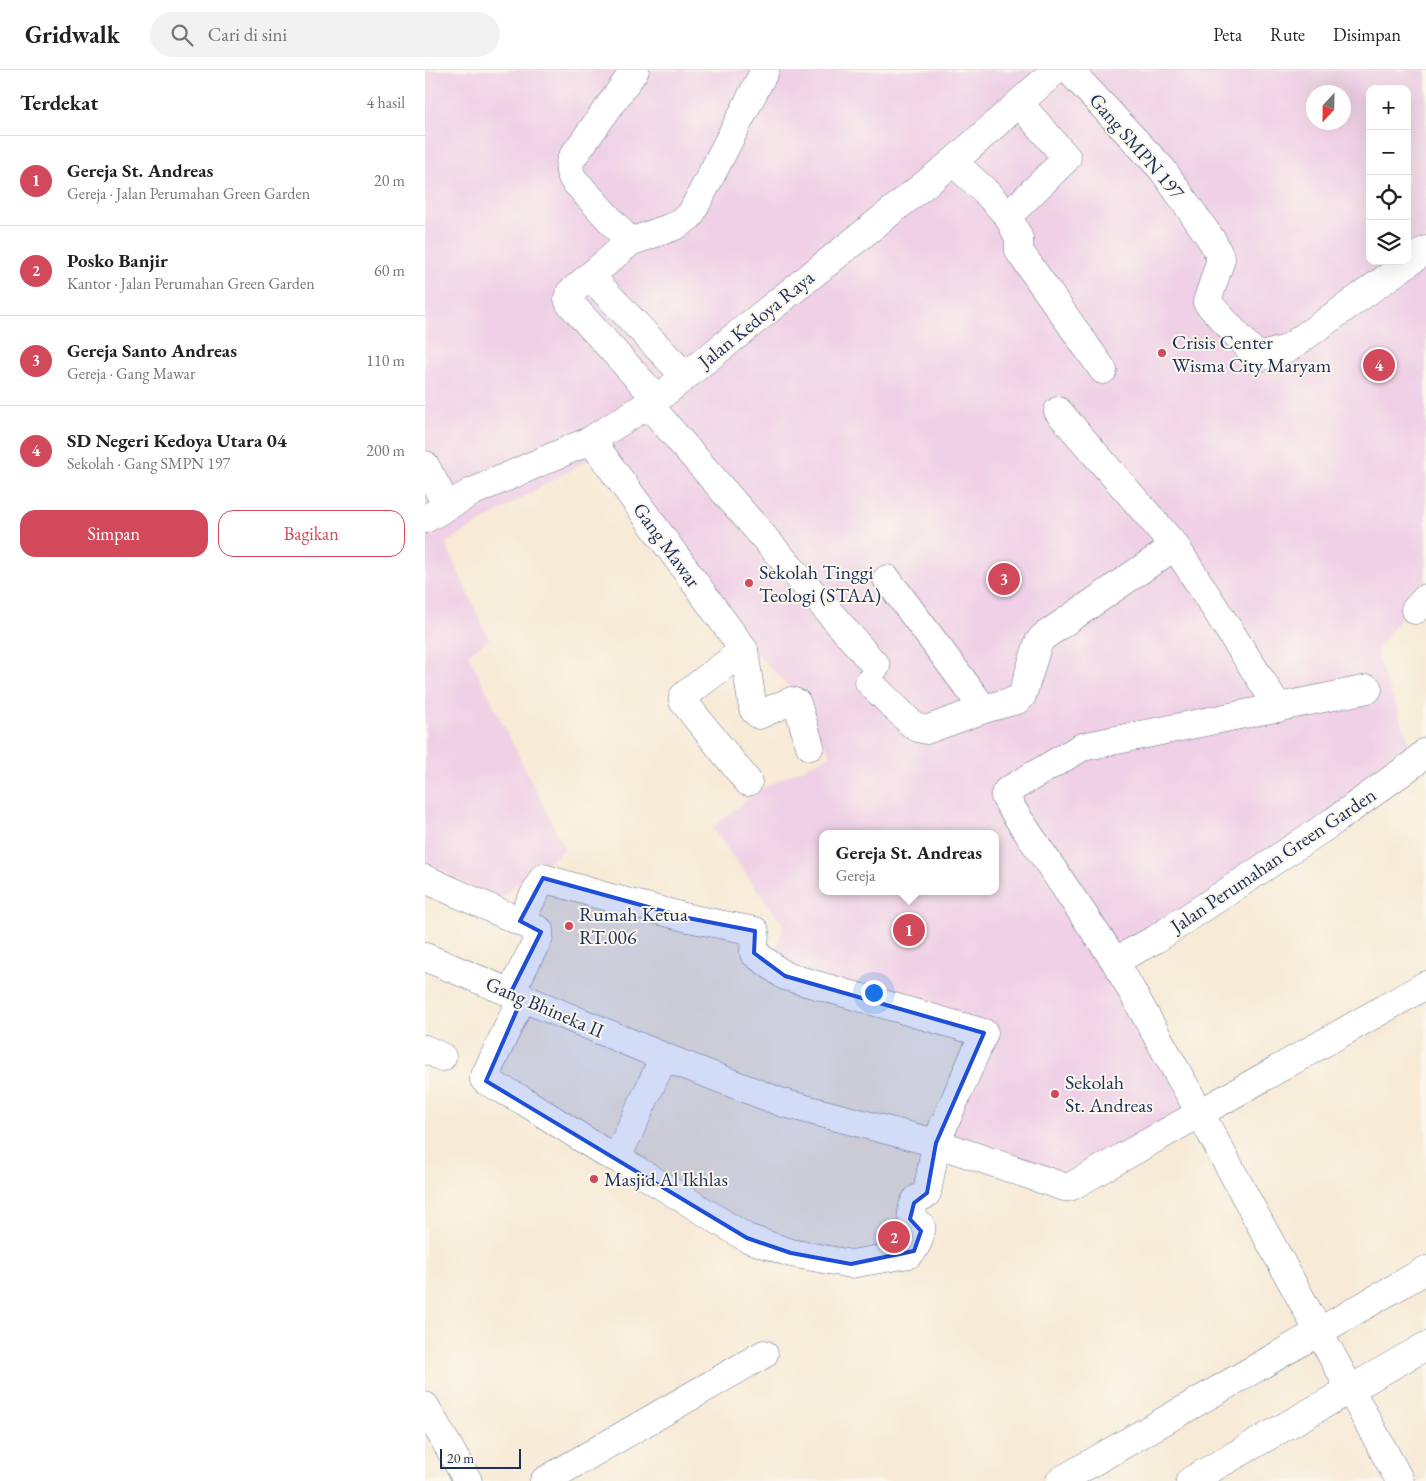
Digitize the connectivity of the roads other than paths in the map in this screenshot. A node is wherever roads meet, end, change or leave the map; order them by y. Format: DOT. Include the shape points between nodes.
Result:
graph roads {
  1 [pos="635,70"];
  2 [pos="765,70"];
  3 [pos="1056,70"];
  4 [pos="1069,70"];
  5 [pos="1019,103"];
  6 [pos="953,162"];
  7 [pos="1007,216"];
  8 [pos="631,242"];
  9 [pos="1426,250"];
  10 [pos="591,276"];
  11 [pos="1103,370"];
  12 [pos="685,376"];
  13 [pos="652,401"];
  14 [pos="1058,411"];
  15 [pos="591,440"];
  16 [pos="425,466"];
  17 [pos="436,512"];
  18 [pos="1175,546"];
  19 [pos="887,579"];
  20 [pos="743,650"];
  21 [pos="1368,689"];
  22 [pos="1279,708"];
  23 [pos="984,710"];
  24 [pos="810,746"];
  25 [pos="1426,752"];
  26 [pos="748,782"];
  27 [pos="425,879"];
  28 [pos="529,926"];
  29 [pos="425,957"];
  30 [pos="1115,961"];
  31 [pos="1426,985"];
  32 [pos="511,992"];
  33 [pos="664,1057"];
  34 [pos="1200,1113"];
  35 [pos="936,1143"];
  36 [pos="617,1158"];
  37 [pos="1426,1270"];
  38 [pos="1318,1332"];
  39 [pos="1426,1346"];
  40 [pos="763,1354"];
  41 [pos="1350,1390"];
  42 [pos="425,1406"];
  43 [pos="468,1481"];
  44 [pos="544,1481"];
  45 [pos="1060,1481"];
  46 [pos="1190,1481"];
  47 [pos="1400,1481"];
  1 -- 8 [label="street" via="569,164 573,179"];
  2 -- 8 [label="street" via="690,216 675,226"];
  3 -- 5 [label="street, Jalan Kedoya Raya"];
  4 -- 9 [label="street, Gang SMPN 197" via="1162,169 1213,242 1221,258 1207,302 1259,357 1287,349"];
  5 -- 6 [label="street, Jalan Kedoya Raya"];
  5 -- 7 [label="street" via="1067,158"];
  6 -- 7 [label="street"];
  6 -- 12 [label="street, Jalan Kedoya Raya"];
  7 -- 11 [label="street" via="1019,238 1019,251"];
  8 -- 10 [label="street"];
  10 -- 12 [label="street"];
  10 -- 13 [label="street" via="570,293 569,302"];
  12 -- 13 [label="street, Jalan Kedoya Raya"];
  13 -- 15 [label="street, Jalan Kedoya Raya"];
  13 -- 23 [label="street" via="918,728 926,730"];
  14 -- 18 [label="street"];
  15 -- 17 [label="street, Jalan Kedoya Raya" via="472,492"];
  15 -- 20 [label="street, Gang Mawar"];
  16 -- 17 [label="street"];
  18 -- 22 [label="street"];
  18 -- 23 [label="street" via="1043,638 1037,647 1022,696"];
  19 -- 23 [label="street"];
  20 -- 24 [label="street, Gang Mawar" via="755,713 759,715 791,701 797,703"];
  20 -- 26 [label="street" via="685,695 683,701"];
  21 -- 22 [label="street"];
  22 -- 30 [label="street" via="1082,747 1005,794"];
  25 -- 30 [label="street, Jalan Perumahan Green Garden" via="1334,822 1156,939"];
  27 -- 28 [label="street"];
  28 -- 32 [label="street" via="539,937"];
  28 -- 35 [label="street" via="543,878 688,918 755,931 754,953 785,976 984,1033"];
  29 -- 32 [label="street, Gang Bhineka II"];
  30 -- 34 [label="street"];
  31 -- 34 [label="street"];
  32 -- 33 [label="street, Gang Bhineka II"];
  32 -- 36 [label="street" via="519,1002 518,1006 484,1079"];
  33 -- 35 [label="street, Gang Bhineka II" via="783,1104"];
  33 -- 36 [label="street"];
  34 -- 35 [label="street, Gang Bhineka II" via="1070,1187"];
  34 -- 38 [label="street"];
  35 -- 36 [label="street" via="927,1193 914,1203 911,1216 921,1226 914,1250 909,1254 851,1264 791,1253 747,1238"];
  37 -- 38 [label="street"];
  38 -- 41 [label="street"];
  38 -- 45 [label="street"];
  39 -- 41 [label="street"];
  40 -- 44 [label="street"];
  41 -- 46 [label="street"];
  41 -- 47 [label="street"];
  42 -- 43 [label="street"];
}
